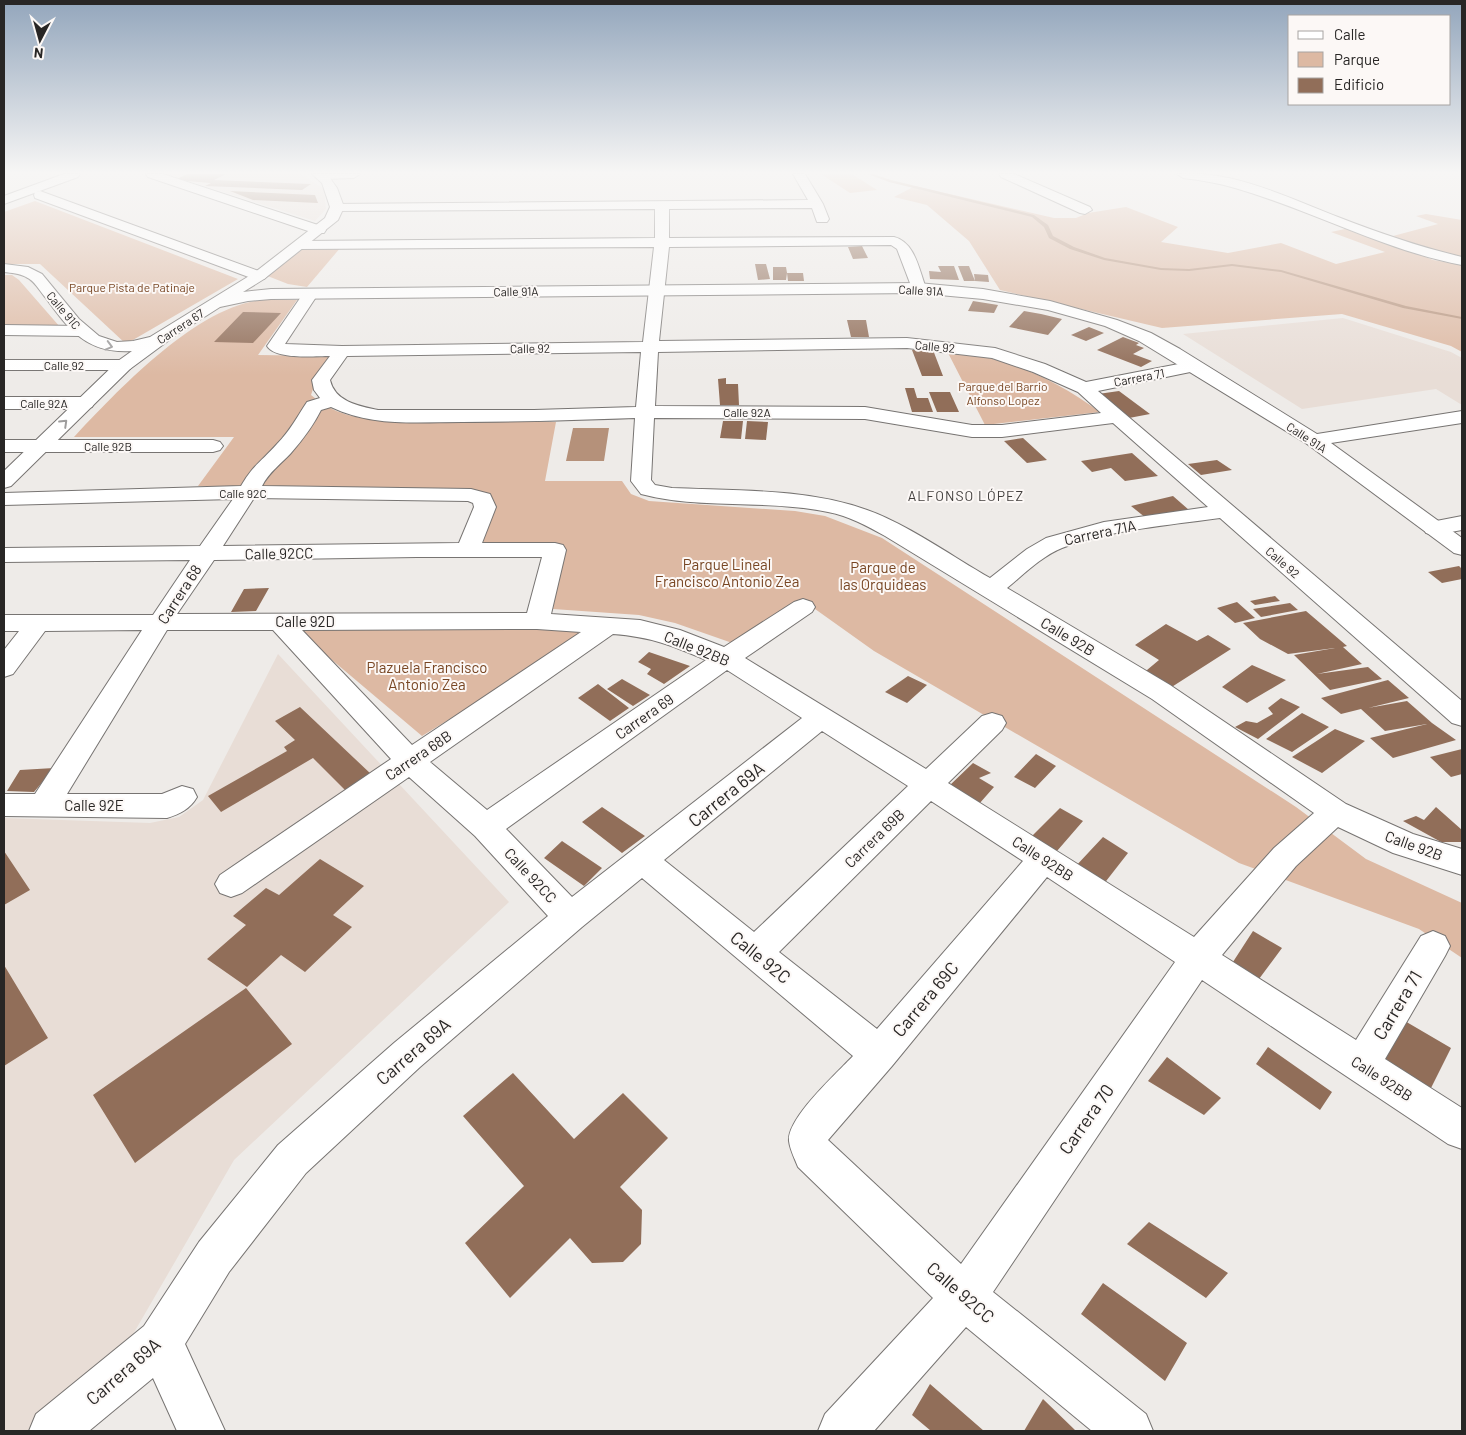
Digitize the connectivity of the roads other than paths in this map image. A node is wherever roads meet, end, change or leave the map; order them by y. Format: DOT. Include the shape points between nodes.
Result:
graph roads {
  1 [pos="164,241"];
  2 [pos="305,241"];
  3 [pos="388,241"];
  4 [pos="830,241"];
  5 [pos="1392,241"];
  6 [pos="662,242"];
  7 [pos="386,244"];
  8 [pos="300,245"];
  9 [pos="1462,261"];
  10 [pos="4,268"];
  11 [pos="259,276"];
  12 [pos="918,288"];
  13 [pos="658,289"];
  14 [pos="310,294"];
  15 [pos="216,303"];
  16 [pos="4,330"];
  17 [pos="80,331"];
  18 [pos="157,341"];
  19 [pos="651,346"];
  20 [pos="342,351"];
  21 [pos="4,365"];
  22 [pos="124,365"];
  23 [pos="1194,366"];
  24 [pos="1084,388"];
  25 [pos="330,401"];
  26 [pos="4,403"];
  27 [pos="85,403"];
  28 [pos="645,412"];
  29 [pos="1115,417"];
  30 [pos="1462,417"];
  31 [pos="1314,440"];
  32 [pos="4,446"];
  33 [pos="40,446"];
  34 [pos="213,446"];
  35 [pos="4,482"];
  36 [pos="248,492"];
  37 [pos="4,498"];
  38 [pos="1224,511"];
  39 [pos="1462,523"];
  40 [pos="1434,528"];
  41 [pos="1462,548"];
  42 [pos="468,549"];
  43 [pos="205,554"];
  44 [pos="4,555"];
  45 [pos="991,589"];
  46 [pos="803,607"];
  47 [pos="537,621"];
  48 [pos="160,622"];
  49 [pos="280,622"];
  50 [pos="4,623"];
  51 [pos="38,623"];
  52 [pos="606,627"];
  53 [pos="726,658"];
  54 [pos="4,668"];
  55 [pos="1462,716"];
  56 [pos="822,717"];
  57 [pos="992,723"];
  58 [pos="410,761"];
  59 [pos="929,784"];
  60 [pos="182,797"];
  61 [pos="4,805"];
  62 [pos="44,805"];
  63 [pos="486,827"];
  64 [pos="1315,828"];
  65 [pos="1044,858"];
  66 [pos="643,861"];
  67 [pos="1462,862"];
  68 [pos="231,884"];
  69 [pos="570,917"];
  70 [pos="1433,946"];
  71 [pos="755,953"];
  72 [pos="1197,959"];
  73 [pos="879,1054"];
  74 [pos="1361,1065"];
  75 [pos="1462,1130"];
  76 [pos="808,1140"];
  77 [pos="964,1296"];
  78 [pos="160,1342"];
  79 [pos="53,1431"];
  80 [pos="202,1431"];
  81 [pos="842,1431"];
  82 [pos="1129,1431"];
  1 -- 11 [label="street, Calle 91A"];
  2 -- 8 [label="street, Carrera 67"];
  3 -- 7 [label="street"];
  4 -- 6 [label="street"];
  4 -- 12 [label="street" via="901,244"];
  5 -- 9 [label="street"];
  6 -- 7 [label="street"];
  6 -- 13 [label="street"];
  7 -- 8 [label="street"];
  8 -- 11 [label="street, Carrera 67"];
  10 -- 17 [label="street, Calle 91C" via="35,275"];
  11 -- 14 [label="street, Calle 91A" via="278,286"];
  11 -- 15 [label="street, Carrera 67"];
  12 -- 13 [label="street, Calle 91A"];
  12 -- 23 [label="street, Calle 91A" via="1017,300 1111,323 1145,337"];
  13 -- 14 [label="street, Calle 91A"];
  13 -- 19 [label="street"];
  14 -- 15 [label="street, Calle 91A" via="248,296"];
  14 -- 20 [label="street, Calle 92" via="275,346 285,350"];
  15 -- 18 [label="street, Carrera 67"];
  16 -- 17 [label="street"];
  17 -- 18 [label="street, Calle 91C, one-way" via="104,346 120,348"];
  18 -- 22 [label="street, Carrera 67"];
  19 -- 20 [label="street, Calle 92"];
  19 -- 24 [label="street, Calle 92" via="938,345 995,353"];
  19 -- 28 [label="street"];
  20 -- 28 [label="street, Calle 92A" via="321,380 323,390 331,400 350,409 378,416"];
  21 -- 22 [label="street, Calle 92"];
  22 -- 27 [label="street, Carrera 67"];
  23 -- 24 [label="street, Carrera 71"];
  23 -- 31 [label="street, Calle 91A"];
  24 -- 29 [label="street, Calle 92"];
  25 -- 36 [label="street, Carrera 68" via="314,406 301,429 259,472"];
  26 -- 27 [label="street, Calle 92A"];
  33 -- 27 [label="street, Carrera 67, one-way"];
  28 -- 29 [label="street, Calle 92A" via="865,413 972,431 1002,431"];
  28 -- 45 [label="street, Calle 92B" via="641,481 648,490 832,506 861,515 893,531"];
  29 -- 38 [label="street, Calle 92"];
  30 -- 31 [label="street"];
  31 -- 40 [label="street, Calle 91A"];
  32 -- 33 [label="street, Calle 92B"];
  33 -- 34 [label="street, Calle 92B"];
  33 -- 35 [label="street, Carrera 67"];
  36 -- 37 [label="street, Calle 92C"];
  36 -- 42 [label="street, Calle 92C" via="470,495 482,499 485,507"];
  36 -- 43 [label="street, Carrera 68"];
  38 -- 45 [label="street, Carrera 71A" via="1104,529 1054,543"];
  38 -- 55 [label="street, Calle 92"];
  39 -- 40 [label="street"];
  40 -- 41 [label="street, Calle 91A"];
  42 -- 43 [label="street, Calle 92CC"];
  42 -- 47 [label="street, Calle 92CC" via="555,550"];
  43 -- 44 [label="street, Calle 92CC"];
  43 -- 48 [label="street, Carrera 68"];
  45 -- 64 [label="street, Calle 92B" via="1161,692"];
  46 -- 53 [label="street, Carrera 69"];
  47 -- 49 [label="street, Calle 92D"];
  47 -- 52 [label="street, Calle 92D"];
  48 -- 49 [label="street, Calle 92D"];
  48 -- 51 [label="street, Calle 92D"];
  48 -- 62 [label="street, Carrera 68"];
  49 -- 58 [label="street, Calle 92CC"];
  50 -- 51 [label="street, Calle 92D"];
  51 -- 54 [label="street"];
  52 -- 53 [label="street, Calle 92BB" via="640,628 671,636"];
  52 -- 58 [label="street, Carrera 68B"];
  53 -- 56 [label="street, Calle 92BB"];
  53 -- 63 [label="street, Carrera 69"];
  56 -- 59 [label="street, Calle 92BB"];
  56 -- 66 [label="street, Carrera 69A"];
  57 -- 59 [label="street, Carrera 69B"];
  58 -- 63 [label="street, Calle 92CC"];
  58 -- 68 [label="street, Carrera 68B"];
  59 -- 65 [label="street, Calle 92BB"];
  59 -- 71 [label="street, Carrera 69B"];
  60 -- 62 [label="street, Calle 92E" via="167,806"];
  61 -- 62 [label="street, Calle 92E"];
  63 -- 69 [label="street, Calle 92CC"];
  64 -- 67 [label="street, Calle 92B" via="1404,844"];
  64 -- 72 [label="street, Carrera 70" via="1258,886"];
  65 -- 72 [label="street, Calle 92BB"];
  65 -- 73 [label="street, Carrera 69C"];
  66 -- 69 [label="street, Carrera 69A"];
  66 -- 71 [label="street, Calle 92C"];
  69 -- 78 [label="street, Carrera 69A" via="407,1055 292,1159 214,1257"];
  70 -- 74 [label="street, Carrera 71"];
  71 -- 73 [label="street, Calle 92C"];
  72 -- 74 [label="street, Calle 92BB"];
  72 -- 77 [label="street, Carrera 70"];
  73 -- 76 [label="street, Carrera 69C" via="812,1128"];
  74 -- 75 [label="street, Calle 92BB"];
  76 -- 77 [label="street, Calle 92CC" via="812,1153"];
  77 -- 81 [label="street, Carrera 70"];
  77 -- 82 [label="street, Calle 92CC"];
  78 -- 79 [label="street, Carrera 69A"];
  78 -- 80 [label="street"];
}
